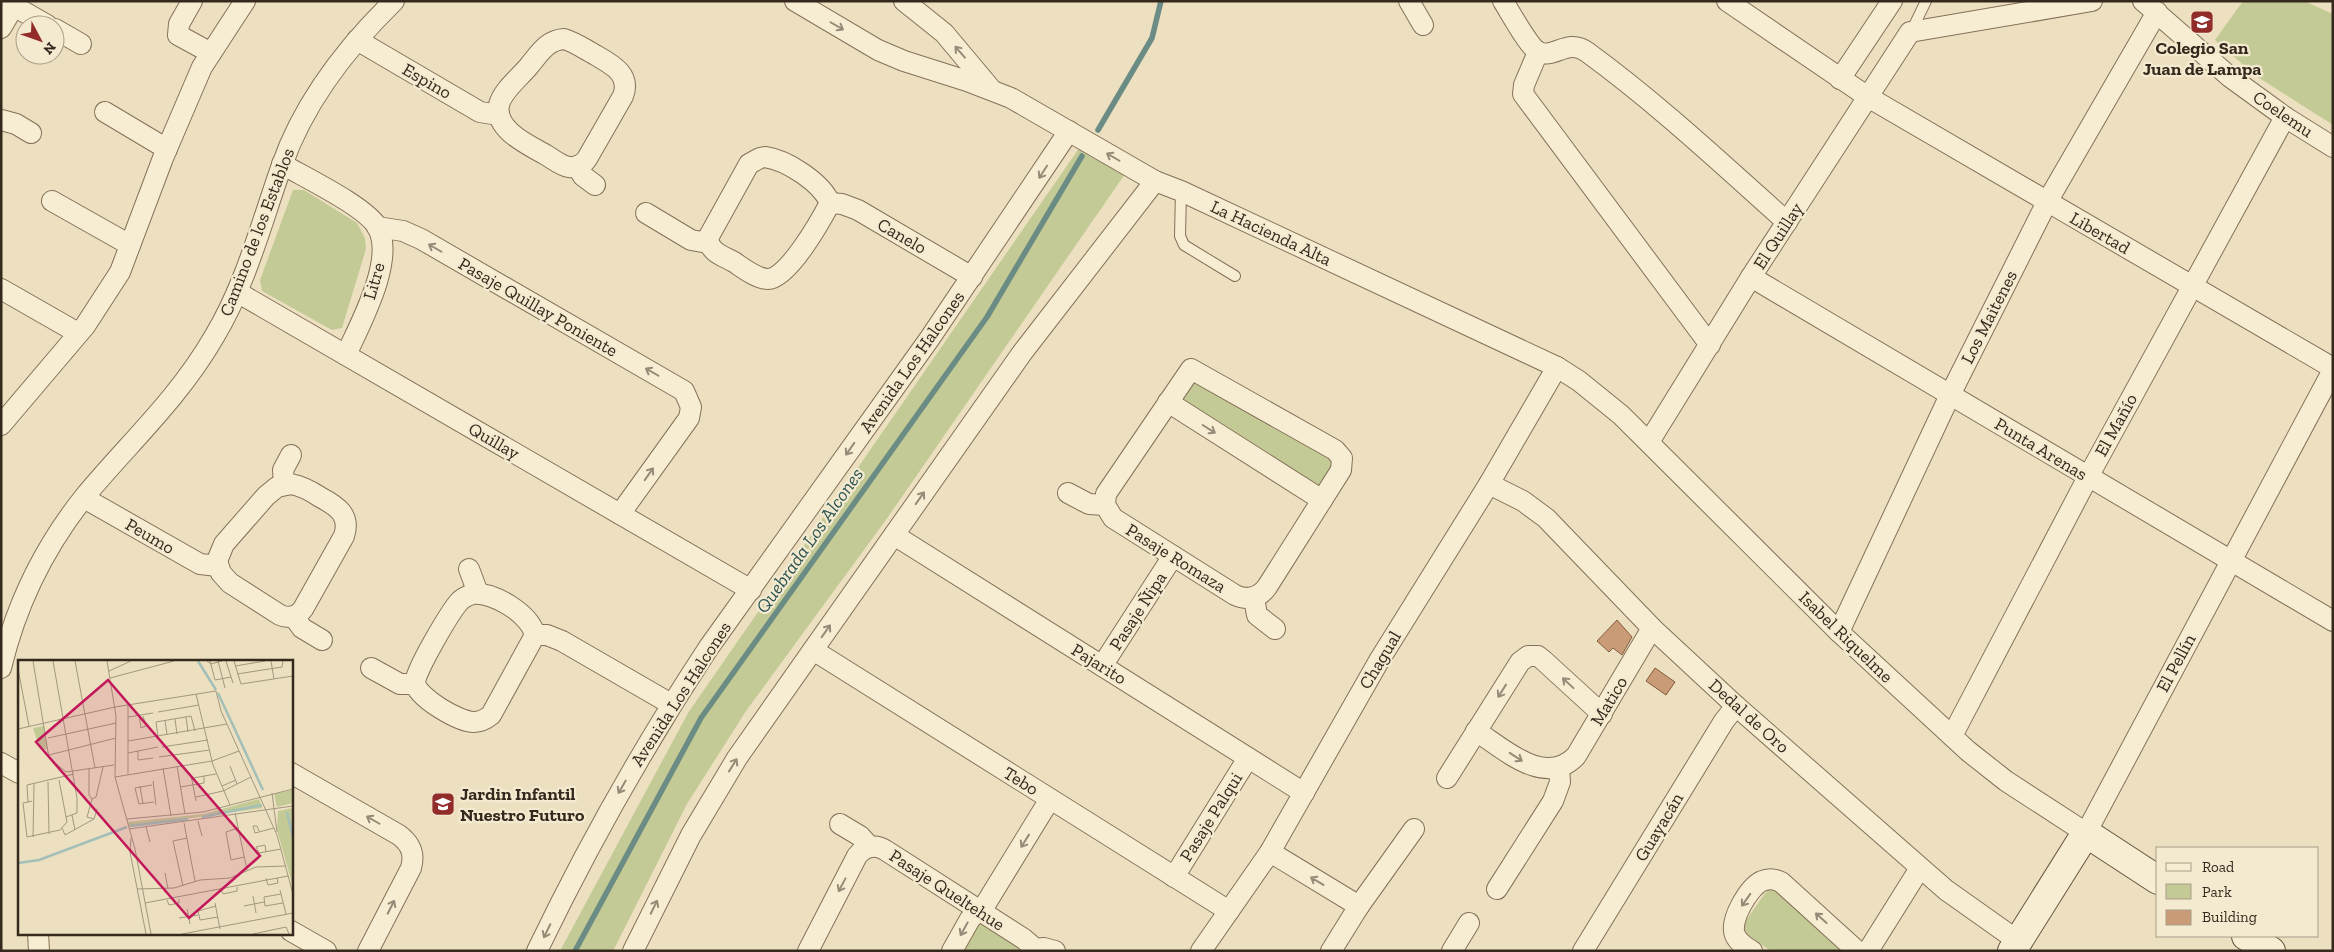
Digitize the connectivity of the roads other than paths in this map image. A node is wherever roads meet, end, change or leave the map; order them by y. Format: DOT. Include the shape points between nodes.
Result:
graph roads {
  1 [pos="192,1"];
  2 [pos="245,1"];
  3 [pos="394,1"];
  4 [pos="795,1"];
  5 [pos="904,1"];
  6 [pos="1409,1"];
  7 [pos="1503,1"];
  8 [pos="1727,1"];
  9 [pos="1892,1"];
  10 [pos="1926,1"];
  11 [pos="2092,1"];
  12 [pos="12,3"];
  13 [pos="2150,7"];
  14 [pos="31,15"];
  15 [pos="1423,24"];
  16 [pos="1,28"];
  17 [pos="1910,32"];
  18 [pos="65,35"];
  19 [pos="357,40"];
  20 [pos="81,44"];
  21 [pos="1538,52"];
  22 [pos="211,53"];
  23 [pos="1840,80"];
  24 [pos="991,89"];
  25 [pos="1868,97"];
  26 [pos="105,112"];
  27 [pos="499,115"];
  28 [pos="2285,117"];
  29 [pos="1,120"];
  30 [pos="1069,131"];
  31 [pos="31,133"];
  32 [pos="2333,147"];
  33 [pos="167,149"];
  34 [pos="282,164"];
  35 [pos="577,166"];
  36 [pos="1155,181"];
  37 [pos="595,184"];
  38 [pos="1181,191"];
  39 [pos="52,201"];
  40 [pos="2048,202"];
  41 [pos="830,203"];
  42 [pos="646,213"];
  43 [pos="1787,222"];
  44 [pos="377,227"];
  45 [pos="708,244"];
  46 [pos="130,245"];
  47 [pos="1235,276"];
  48 [pos="972,277"];
  49 [pos="1751,277"];
  50 [pos="2192,286"];
  51 [pos="1,289"];
  52 [pos="237,292"];
  53 [pos="78,333"];
  54 [pos="1710,344"];
  55 [pos="346,355"];
  56 [pos="1557,367"];
  57 [pos="2333,370"];
  58 [pos="1950,395"];
  59 [pos="1168,402"];
  60 [pos="1,425"];
  61 [pos="1650,442"];
  62 [pos="291,456"];
  63 [pos="2088,477"];
  64 [pos="1488,484"];
  65 [pos="284,485"];
  66 [pos="1068,493"];
  67 [pos="84,498"];
  68 [pos="1322,500"];
  69 [pos="1105,505"];
  70 [pos="620,514"];
  71 [pos="894,535"];
  72 [pos="1173,556"];
  73 [pos="2230,562"];
  74 [pos="218,566"];
  75 [pos="469,569"];
  76 [pos="751,590"];
  77 [pos="478,593"];
  78 [pos="1254,598"];
  79 [pos="294,617"];
  80 [pos="2333,621"];
  81 [pos="1652,628"];
  82 [pos="1275,629"];
  83 [pos="1840,632"];
  84 [pos="535,635"];
  85 [pos="322,640"];
  86 [pos="813,650"];
  87 [pos="1102,666"];
  88 [pos="1,668"];
  89 [pos="371,668"];
  90 [pos="415,684"];
  91 [pos="671,704"];
  92 [pos="1736,706"];
  93 [pos="1602,714"];
  94 [pos="1476,731"];
  95 [pos="1952,736"];
  96 [pos="1248,758"];
  97 [pos="1,763"];
  98 [pos="1559,767"];
  99 [pos="18,772"];
  100 [pos="292,774"];
  101 [pos="1447,778"];
  102 [pos="1304,793"];
  103 [pos="1050,799"];
  104 [pos="840,824"];
  105 [pos="1414,829"];
  106 [pos="2086,833"];
  107 [pos="870,847"];
  108 [pos="1270,852"];
  109 [pos="1920,868"];
  110 [pos="1174,877"];
  111 [pos="2156,879"];
  112 [pos="1497,889"];
  113 [pos="1359,906"];
  114 [pos="979,911"];
  115 [pos="1229,911"];
  116 [pos="1469,923"];
  117 [pos="292,932"];
  118 [pos="38,934"];
  119 [pos="2248,937"];
  120 [pos="2015,946"];
  121 [pos="1033,950"];
  122 [pos="38,951"];
  123 [pos="326,951"];
  124 [pos="368,951"];
  125 [pos="537,951"];
  126 [pos="634,951"];
  127 [pos="808,951"];
  128 [pos="952,951"];
  129 [pos="1055,951"];
  130 [pos="1200,951"];
  131 [pos="1332,951"];
  132 [pos="1452,951"];
  133 [pos="1583,951"];
  134 [pos="1752,951"];
  135 [pos="1857,951"];
  136 [pos="1868,951"];
  137 [pos="2271,951"];
  1 -- 22 [label="street" via="179,24 178,35"];
  2 -- 22 [label="street"];
  3 -- 19 [label="street, Camino de los Establos"];
  4 -- 24 [label="street, La Hacienda Alta, one-way" via="878,50"];
  24 -- 5 [label="street, La Hacienda Alta, one-way" via="944,34"];
  6 -- 15 [label="street"];
  7 -- 21 [label="street"];
  8 -- 23 [label="street, Libertad"];
  9 -- 23 [label="street"];
  10 -- 17 [label="lane"];
  11 -- 17 [label="street"];
  12 -- 14 [label="street"];
  12 -- 16 [label="street"];
  13 -- 28 [label="street, Coelemu" via="2214,65"];
  13 -- 40 [label="street, Los Maitenes"];
  17 -- 25 [label="street, El Quillay"];
  18 -- 20 [label="street"];
  19 -- 27 [label="street, Espino" via="480,112"];
  19 -- 34 [label="street, Camino de los Establos" via="311,104"];
  21 -- 43 [label="street" via="1548,54 1572,46 1586,51"];
  21 -- 54 [label="street" via="1523,94"];
  22 -- 33 [label="street"];
  23 -- 25 [label="street, Libertad"];
  24 -- 30 [label="street, La Hacienda Alta"];
  25 -- 40 [label="street, Libertad"];
  25 -- 43 [label="street, El Quillay"];
  26 -- 33 [label="street"];
  27 -- 35 [label="street" via="506,128 519,139 566,166"];
  27 -- 35 [label="street" via="499,104 504,95 544,47 553,41 569,40 615,66 625,80 623,96 588,157"];
  28 -- 32 [label="street, Coelemu"];
  28 -- 50 [label="street, El Mañío"];
  29 -- 31 [label="street"];
  36 -- 30 [label="street, La Hacienda Alta, one-way"];
  30 -- 48 [label="street, Avenida Los Halcones, one-way"];
  33 -- 46 [label="street"];
  34 -- 44 [label="street" via="358,208"];
  34 -- 52 [label="street, Camino de los Establos" via="258,240"];
  35 -- 37 [label="street" via="583,176"];
  36 -- 38 [label="street, La Hacienda Alta"];
  71 -- 36 [label="street, one-way" via="1027,346"];
  38 -- 47 [label="lane" via="1180,236 1184,244"];
  38 -- 56 [label="street, La Hacienda Alta"];
  39 -- 46 [label="street"];
  40 -- 50 [label="street, Libertad"];
  40 -- 58 [label="street, Los Maitenes"];
  41 -- 45 [label="street" via="798,254 770,279 760,277"];
  41 -- 45 [label="street" via="815,182 777,160 760,158 745,170 710,232"];
  41 -- 48 [label="street, Canelo" via="858,210"];
  42 -- 45 [label="street" via="691,240"];
  43 -- 49 [label="street, El Quillay"];
  44 -- 55 [label="street, Litre" via="382,246 381,265"];
  70 -- 44 [label="street, Pasaje Quillay Poniente, one-way" via="689,418 690,401 679,388 420,239 403,231"];
  46 -- 53 [label="street" via="120,272"];
  48 -- 76 [label="street, Avenida Los Halcones, one-way"];
  49 -- 54 [label="street, El Quillay"];
  49 -- 58 [label="street, Punta Arenas"];
  50 -- 57 [label="street, Libertad"];
  50 -- 63 [label="street, El Mañío"];
  51 -- 53 [label="street"];
  52 -- 55 [label="street, Quillay"];
  52 -- 67 [label="street, Camino de los Establos" via="215,336 186,381"];
  53 -- 60 [label="street"];
  54 -- 61 [label="street, El Quillay"];
  55 -- 70 [label="street, Quillay"];
  56 -- 61 [label="street, Isabel Riquelme" via="1596,394"];
  56 -- 64 [label="street, Chagual"];
  57 -- 73 [label="street, El Pellín"];
  58 -- 63 [label="street, Punta Arenas"];
  58 -- 83 [label="street, Los Maitenes"];
  59 -- 68 [label="street, one-way"];
  59 -- 68 [label="street" via="1191,368 1335,450 1342,458 1341,470"];
  59 -- 69 [label="street" via="1106,494"];
  61 -- 83 [label="street, Isabel Riquelme"];
  62 -- 65 [label="street" via="283,470"];
  63 -- 73 [label="street, Punta Arenas"];
  63 -- 95 [label="street, El Mañío"];
  64 -- 81 [label="street, Dedal de Oro" via="1523,501 1546,518"];
  64 -- 102 [label="street, Chagual" via="1380,659"];
  65 -- 74 [label="street" via="266,496 224,544 218,556"];
  65 -- 79 [label="street" via="298,485 332,503 342,511 346,523 344,536 303,608"];
  66 -- 69 [label="street" via="1089,504"];
  67 -- 74 [label="street, Peumo" via="200,564"];
  67 -- 88 [label="street, Camino de los Establos" via="34,575"];
  68 -- 78 [label="street" via="1267,587"];
  69 -- 72 [label="street, Pasaje Romaza" via="1113,518"];
  70 -- 76 [label="street, Quillay"];
  86 -- 71 [label="street, one-way"];
  71 -- 87 [label="street, Pajarito"];
  72 -- 78 [label="street, Pasaje Romaza" via="1235,595"];
  72 -- 87 [label="street, Pasaje Ñipa"];
  73 -- 80 [label="street, Punta Arenas"];
  73 -- 106 [label="street, El Pellín"];
  74 -- 79 [label="street" via="225,579 236,587 280,615"];
  75 -- 77 [label="street"];
  76 -- 91 [label="street, Avenida Los Halcones"];
  77 -- 84 [label="street" via="491,596 526,617"];
  77 -- 90 [label="street" via="459,602 416,673"];
  78 -- 82 [label="street" via="1257,615"];
  79 -- 85 [label="street" via="302,628"];
  81 -- 92 [label="street, Dedal de Oro"];
  81 -- 93 [label="street, Matico"];
  83 -- 95 [label="street, Isabel Riquelme"];
  84 -- 90 [label="street" via="491,715 480,722 462,719 426,699"];
  84 -- 91 [label="street" via="547,635 562,641"];
  86 -- 103 [label="street, Tebo"];
  126 -- 86 [label="street, one-way" via="708,804"];
  87 -- 96 [label="street, Pajarito"];
  89 -- 90 [label="street" via="400,684"];
  91 -- 125 [label="street, Avenida Los Halcones, one-way" via="602,823"];
  92 -- 109 [label="street, Dedal de Oro"];
  92 -- 133 [label="street, Guayacán"];
  93 -- 94 [label="street, one-way" via="1543,660 1532,655 1520,662"];
  93 -- 98 [label="street, Matico" via="1576,756"];
  94 -- 98 [label="street, one-way" via="1535,768"];
  94 -- 101 [label="street"];
  95 -- 106 [label="street, Isabel Riquelme" via="2006,781"];
  96 -- 102 [label="street, Pajarito"];
  96 -- 110 [label="street, Pasaje Palqui"];
  97 -- 99 [label="street"];
  98 -- 112 [label="street" via="1560,782 1553,801"];
  124 -- 100 [label="street, one-way" via="411,868 411,849 399,835"];
  102 -- 108 [label="street, Chagual"];
  103 -- 110 [label="street, Tebo"];
  103 -- 114 [label="street, one-way"];
  104 -- 107 [label="street, Pasaje Queltehue" via="860,836"];
  105 -- 113 [label="street"];
  106 -- 111 [label="street, Isabel Riquelme"];
  106 -- 120 [label="street, El Pellín"];
  107 -- 114 [label="street, Pasaje Queltehue" via="880,847"];
  107 -- 127 [label="street, one-way" via="857,856"];
  113 -- 108 [label="street, one-way"];
  108 -- 115 [label="street, Chagual"];
  109 -- 120 [label="street, Dedal de Oro"];
  109 -- 136 [label="street"];
  110 -- 115 [label="street, Tebo"];
  113 -- 131 [label="street"];
  114 -- 121 [label="street, Pasaje Queltehue" via="1028,942"];
  114 -- 128 [label="street, one-way" via="970,919"];
  115 -- 130 [label="street, Chagual"];
  116 -- 132 [label="street"];
  117 -- 123 [label="street"];
  118 -- 122 [label="street"];
  119 -- 137 [label="street"];
  121 -- 129 [label="street, Pasaje Queltehue"];
  135 -- 134 [label="street, one-way" via="1781,882 1770,879 1756,886 1734,917 1733,930 1739,941"];
}
